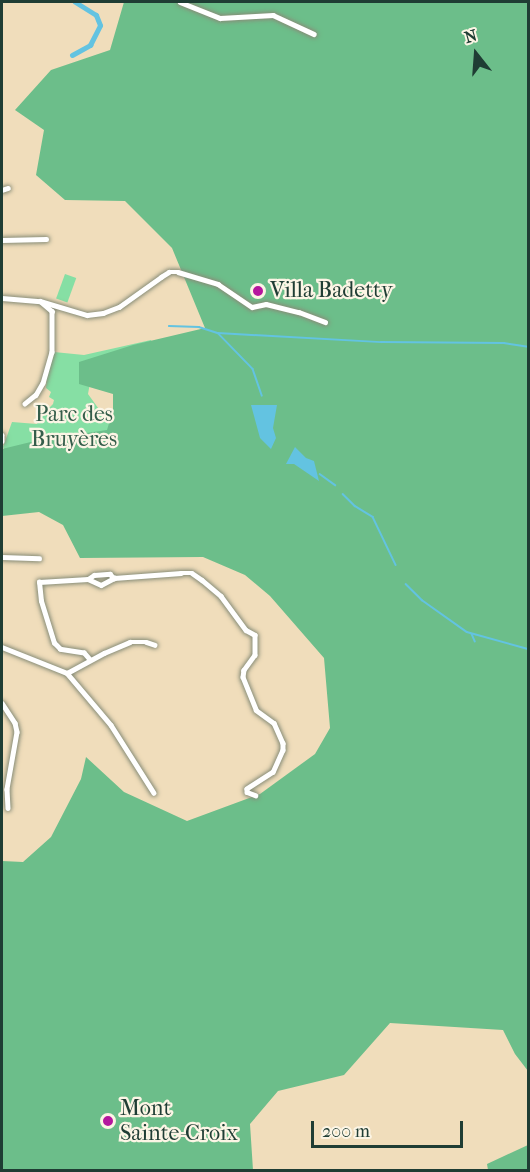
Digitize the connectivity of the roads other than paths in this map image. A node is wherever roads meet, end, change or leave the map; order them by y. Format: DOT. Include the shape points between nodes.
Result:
graph roads {
  1 [pos="180,2"];
  2 [pos="314,34"];
  3 [pos="8,188"];
  4 [pos="2,190"];
  5 [pos="46,239"];
  6 [pos="2,240"];
  7 [pos="2,298"];
  8 [pos="40,301"];
  9 [pos="325,322"];
  10 [pos="25,404"];
  11 [pos="2,435"];
  12 [pos="2,441"];
  13 [pos="2,557"];
  14 [pos="39,558"];
  15 [pos="114,578"];
  16 [pos="88,579"];
  17 [pos="155,645"];
  18 [pos="2,647"];
  19 [pos="90,660"];
  20 [pos="66,673"];
  21 [pos="2,703"];
  22 [pos="154,793"];
  23 [pos="255,795"];
  24 [pos="8,808"];
  1 -- 2 [label="street" via="220,18 273,15"];
  3 -- 4 [label="street"];
  5 -- 6 [label="street"];
  7 -- 8 [label="street"];
  8 -- 9 [label="street" via="87,315 103,313 119,307 169,272 178,272 218,284 252,307 266,304"];
  8 -- 10 [label="street" via="52,311 51,352 43,383"];
  11 -- 12 [label="street"];
  13 -- 14 [label="street"];
  15 -- 16 [label="street" via="110,574"];
  15 -- 16 [label="street" via="101,585"];
  15 -- 23 [label="street" via="192,573 221,596 246,630 255,635 255,655 244,670 246,687 256,710 274,723 283,750 273,772 247,789"];
  16 -- 19 [label="street" via="39,582 39,589 54,643 60,649 84,653"];
  17 -- 19 [label="street" via="130,642"];
  18 -- 20 [label="street"];
  19 -- 20 [label="street"];
  20 -- 22 [label="street" via="111,725"];
  21 -- 24 [label="street" via="17,732 7,789"];
}
